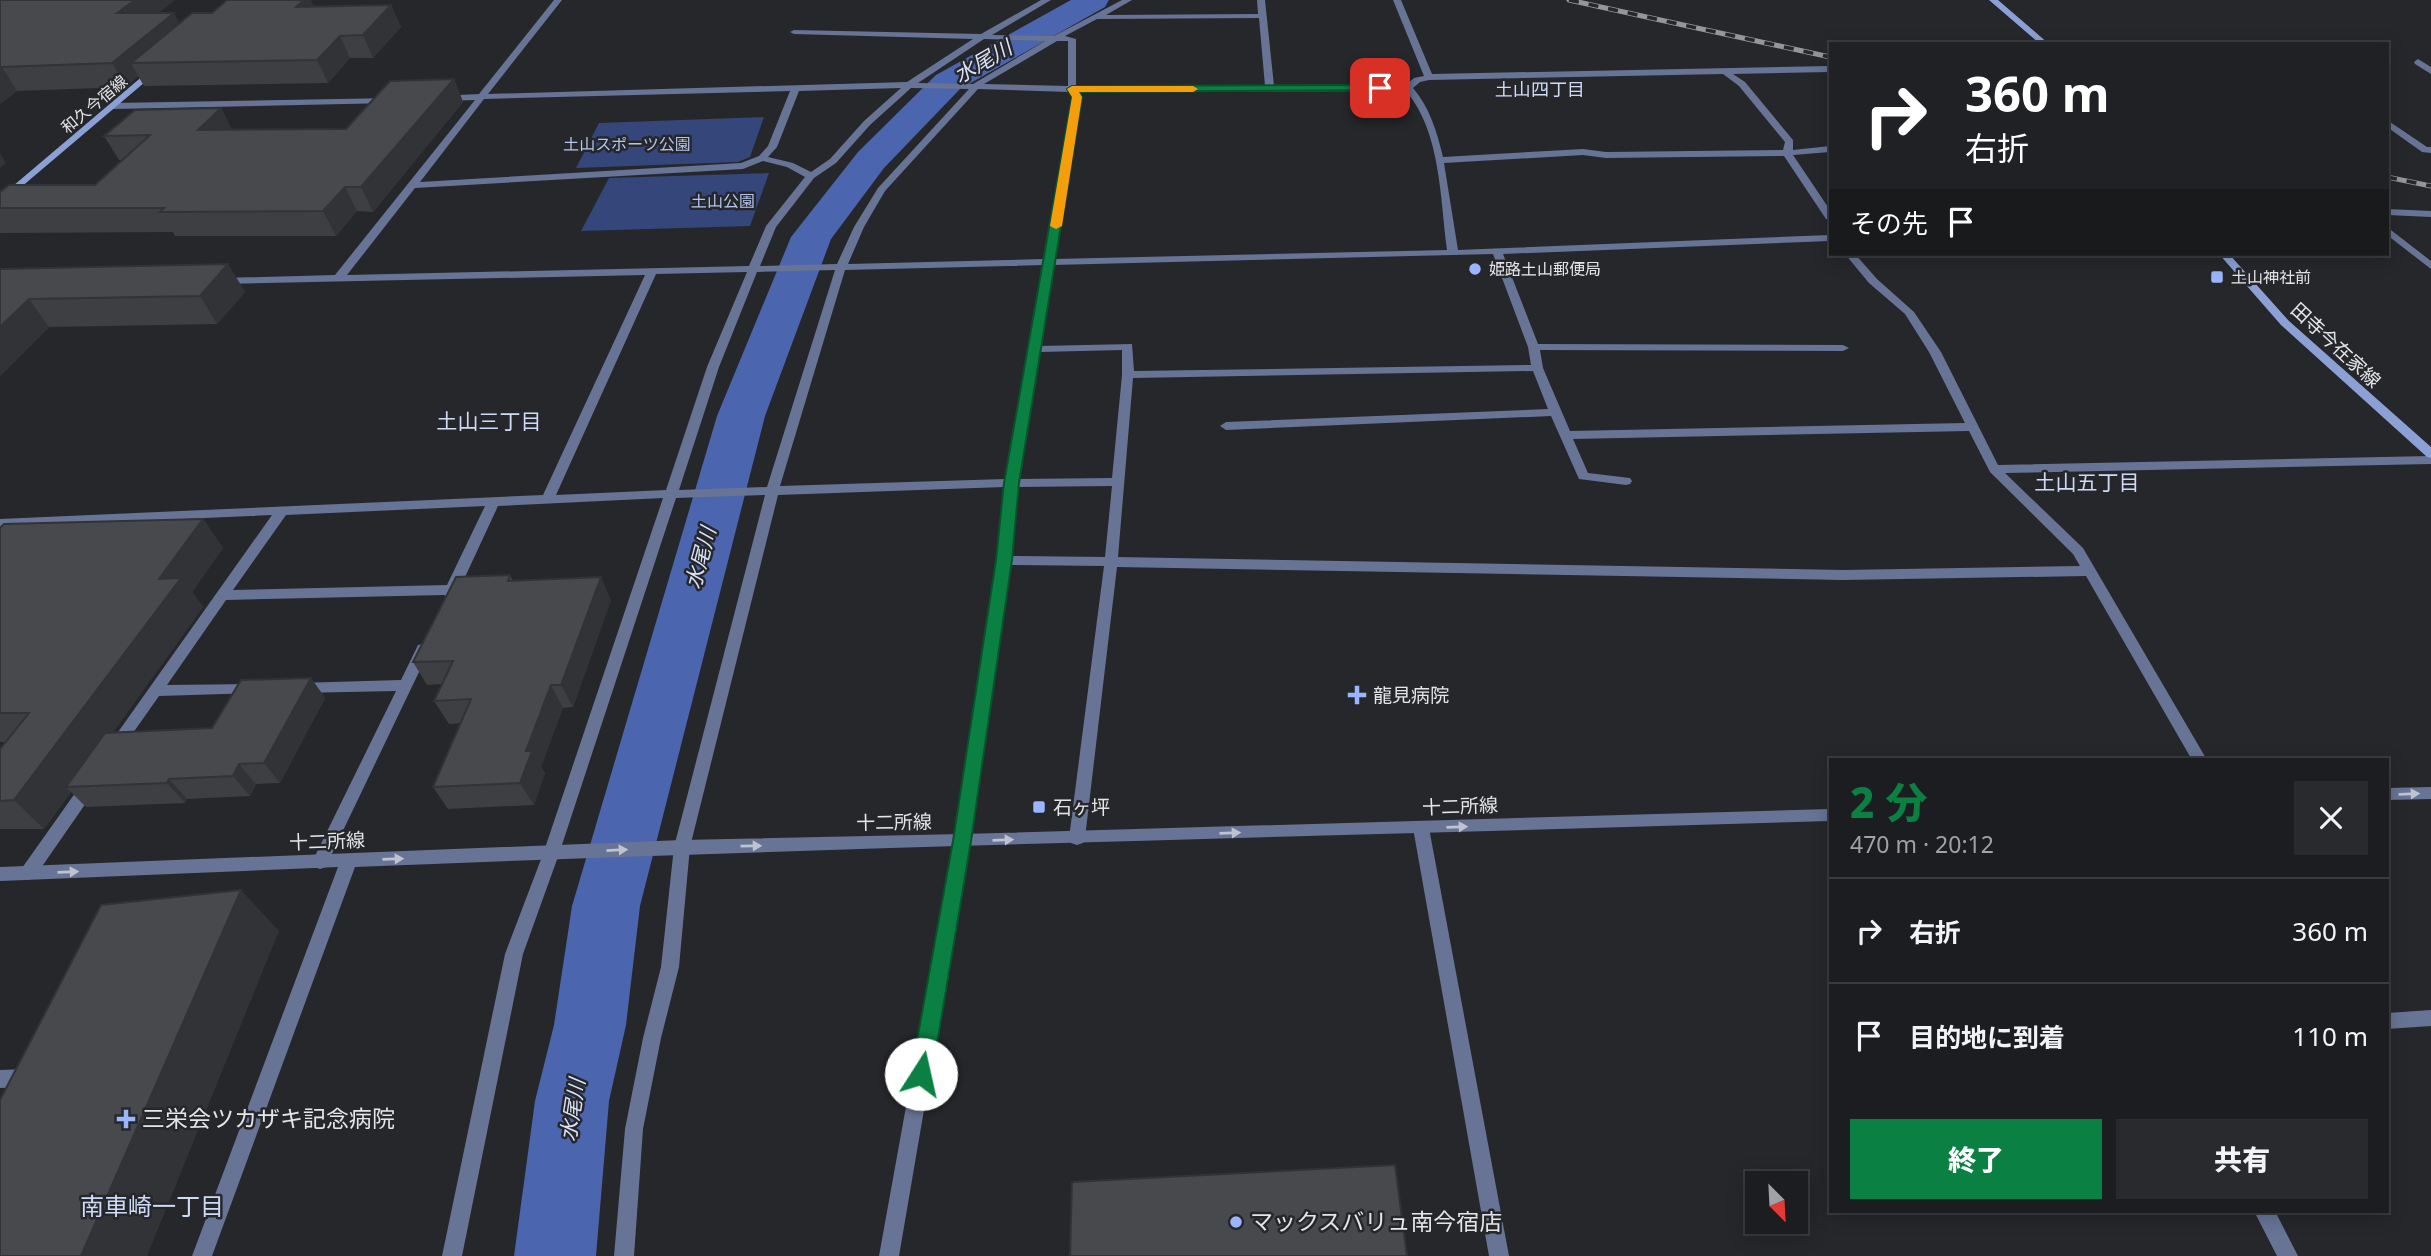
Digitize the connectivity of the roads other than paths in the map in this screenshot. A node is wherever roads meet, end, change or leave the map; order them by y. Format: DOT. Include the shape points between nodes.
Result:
graph roads {
  1 [pos="558,0"];
  2 [pos="1048,0"];
  3 [pos="1128,0"];
  4 [pos="1261,0"];
  5 [pos="1397,0"];
  6 [pos="1993,0"];
  7 [pos="1264,16"];
  8 [pos="1096,17"];
  9 [pos="794,32"];
  10 [pos="985,35"];
  11 [pos="1056,37"];
  12 [pos="2043,42"];
  13 [pos="165,62"];
  14 [pos="2418,62"];
  15 [pos="1829,69"];
  16 [pos="2431,71"];
  17 [pos="1726,72"];
  18 [pos="1429,77"];
  19 [pos="909,85"];
  20 [pos="977,85"];
  21 [pos="1408,88"];
  22 [pos="795,89"];
  23 [pos="1072,89"];
  24 [pos="1270,89"];
  25 [pos="483,96"];
  26 [pos="401,99"];
  27 [pos="428,99"];
  28 [pos="113,106"];
  29 [pos="2389,124"];
  30 [pos="1829,149"];
  31 [pos="2431,150"];
  32 [pos="1787,153"];
  33 [pos="762,158"];
  34 [pos="1438,160"];
  35 [pos="811,176"];
  36 [pos="412,185"];
  37 [pos="0,202"];
  38 [pos="2389,212"];
  39 [pos="2431,214"];
  40 [pos="1829,216"];
  41 [pos="2389,232"];
  42 [pos="1829,238"];
  43 [pos="1496,250"];
  44 [pos="1453,253"];
  45 [pos="1852,256"];
  46 [pos="2226,256"];
  47 [pos="1050,263"];
  48 [pos="2431,266"];
  49 [pos="841,267"];
  50 [pos="755,268"];
  51 [pos="651,273"];
  52 [pos="338,279"];
  53 [pos="205,281"];
  54 [pos="1534,346"];
  55 [pos="1843,348"];
  56 [pos="1036,349"];
  57 [pos="1537,368"];
  58 [pos="1128,375"];
  59 [pos="1556,412"];
  60 [pos="1226,426"];
  61 [pos="1971,427"];
  62 [pos="1566,435"];
  63 [pos="2431,457"];
  64 [pos="1993,469"];
  65 [pos="1626,481"];
  66 [pos="1118,482"];
  67 [pos="1012,483"];
  68 [pos="772,492"];
  69 [pos="670,494"];
  70 [pos="547,501"];
  71 [pos="493,503"];
  72 [pos="281,512"];
  73 [pos="0,523"];
  74 [pos="1004,560"];
  75 [pos="1111,562"];
  76 [pos="2088,571"];
  77 [pos="222,595"];
  78 [pos="428,638"];
  79 [pos="405,685"];
  80 [pos="154,691"];
  81 [pos="2199,758"];
  82 [pos="2431,793"];
  83 [pos="2389,794"];
  84 [pos="1829,815"];
  85 [pos="1422,828"];
  86 [pos="1077,838"];
  87 [pos="962,841"];
  88 [pos="682,847"];
  89 [pos="551,854"];
  90 [pos="349,861"];
  91 [pos="320,862"];
  92 [pos="28,873"];
  93 [pos="0,874"];
  94 [pos="2431,1018"];
  95 [pos="2389,1021"];
  96 [pos="41,1078"];
  97 [pos="0,1079"];
  98 [pos="2264,1213"];
  99 [pos="202,1256"];
  100 [pos="452,1256"];
  101 [pos="624,1256"];
  102 [pos="889,1256"];
  103 [pos="1499,1256"];
  104 [pos="2288,1256"];
  1 -- 25 [label="street"];
  2 -- 10 [label="street"];
  3 -- 8 [label="street"];
  4 -- 7 [label="street"];
  5 -- 18 [label="street"];
  6 -- 12 [label="main road"];
  7 -- 8 [label="street"];
  7 -- 24 [label="street"];
  8 -- 11 [label="street"];
  9 -- 10 [label="street"];
  10 -- 11 [label="street"];
  10 -- 19 [label="street"];
  11 -- 20 [label="street"];
  11 -- 23 [label="street" via="1072,39"];
  13 -- 28 [label="main road, 和久今宿線"];
  14 -- 16 [label="street"];
  15 -- 17 [label="street"];
  17 -- 18 [label="street"];
  17 -- 32 [label="street" via="1742,84 1790,142"];
  18 -- 21 [label="street"];
  19 -- 20 [label="street"];
  19 -- 22 [label="street"];
  19 -- 35 [label="street" via="833,161"];
  20 -- 23 [label="street"];
  20 -- 49 [label="street" via="881,190"];
  21 -- 24 [label="street"];
  21 -- 34 [label="street" via="1417,96"];
  22 -- 25 [label="street"];
  22 -- 33 [label="street" via="772,147"];
  23 -- 24 [label="street"];
  23 -- 47 [label="street" via="1077,97"];
  25 -- 27 [label="street"];
  25 -- 36 [label="street"];
  26 -- 28 [label="street"];
  28 -- 37 [label="main road, 和久今宿線"];
  29 -- 31 [label="street"];
  30 -- 32 [label="street"];
  32 -- 34 [label="street" via="1583,152"];
  32 -- 40 [label="street"];
  33 -- 35 [label="street"];
  33 -- 36 [label="street" via="743,166"];
  34 -- 44 [label="street"];
  35 -- 50 [label="street" via="771,226"];
  36 -- 52 [label="street"];
  38 -- 39 [label="street"];
  41 -- 48 [label="street"];
  42 -- 43 [label="street"];
  43 -- 44 [label="street"];
  43 -- 54 [label="street"];
  44 -- 47 [label="street"];
  45 -- 61 [label="street" via="1909,312 1935,352"];
  46 -- 63 [label="main road, 田寺今在家線" via="2284,323"];
  47 -- 49 [label="street"];
  47 -- 56 [label="street"];
  49 -- 50 [label="street"];
  49 -- 68 [label="street"];
  50 -- 51 [label="street"];
  50 -- 69 [label="street" via="713,367"];
  51 -- 52 [label="street"];
  51 -- 70 [label="street"];
  52 -- 53 [label="street"];
  54 -- 55 [label="street"];
  54 -- 57 [label="street"];
  56 -- 58 [label="street" via="1128,346"];
  56 -- 67 [label="street"];
  57 -- 58 [label="street"];
  57 -- 59 [label="street"];
  58 -- 66 [label="street"];
  59 -- 60 [label="street"];
  59 -- 62 [label="street"];
  61 -- 62 [label="street"];
  61 -- 64 [label="street"];
  62 -- 65 [label="street" via="1583,476"];
  63 -- 64 [label="street"];
  64 -- 76 [label="street" via="2078,551"];
  66 -- 67 [label="street"];
  66 -- 75 [label="street"];
  67 -- 68 [label="street"];
  67 -- 74 [label="street"];
  68 -- 69 [label="street"];
  68 -- 88 [label="street"];
  69 -- 70 [label="street"];
  69 -- 89 [label="street"];
  70 -- 71 [label="street"];
  71 -- 72 [label="street"];
  71 -- 77 [label="street" via="449,596"];
  72 -- 73 [label="street"];
  72 -- 77 [label="street"];
  74 -- 75 [label="street"];
  74 -- 87 [label="street"];
  75 -- 76 [label="street" via="1843,575"];
  75 -- 86 [label="street"];
  76 -- 81 [label="street"];
  77 -- 80 [label="street"];
  78 -- 79 [label="street"];
  79 -- 80 [label="street"];
  79 -- 91 [label="street"];
  80 -- 92 [label="street"];
  83 -- 82 [label="street, one-way"];
  85 -- 84 [label="street, 十二所線, one-way"];
  86 -- 85 [label="street, 十二所線, one-way"];
  85 -- 103 [label="street"];
  87 -- 86 [label="street, 十二所線, one-way"];
  88 -- 87 [label="street, 十二所線, one-way"];
  87 -- 102 [label="street"];
  89 -- 88 [label="street, 十二所線, one-way"];
  88 -- 101 [label="street" via="670,967 634,1129"];
  90 -- 89 [label="street, 十二所線, one-way"];
  89 -- 100 [label="street" via="514,954"];
  90 -- 91 [label="street, 十二所線"];
  90 -- 99 [label="street"];
  92 -- 91 [label="street, 十二所線, one-way"];
  92 -- 93 [label="street, 十二所線"];
  94 -- 95 [label="street"];
  96 -- 97 [label="street"];
  98 -- 104 [label="street"];
}
